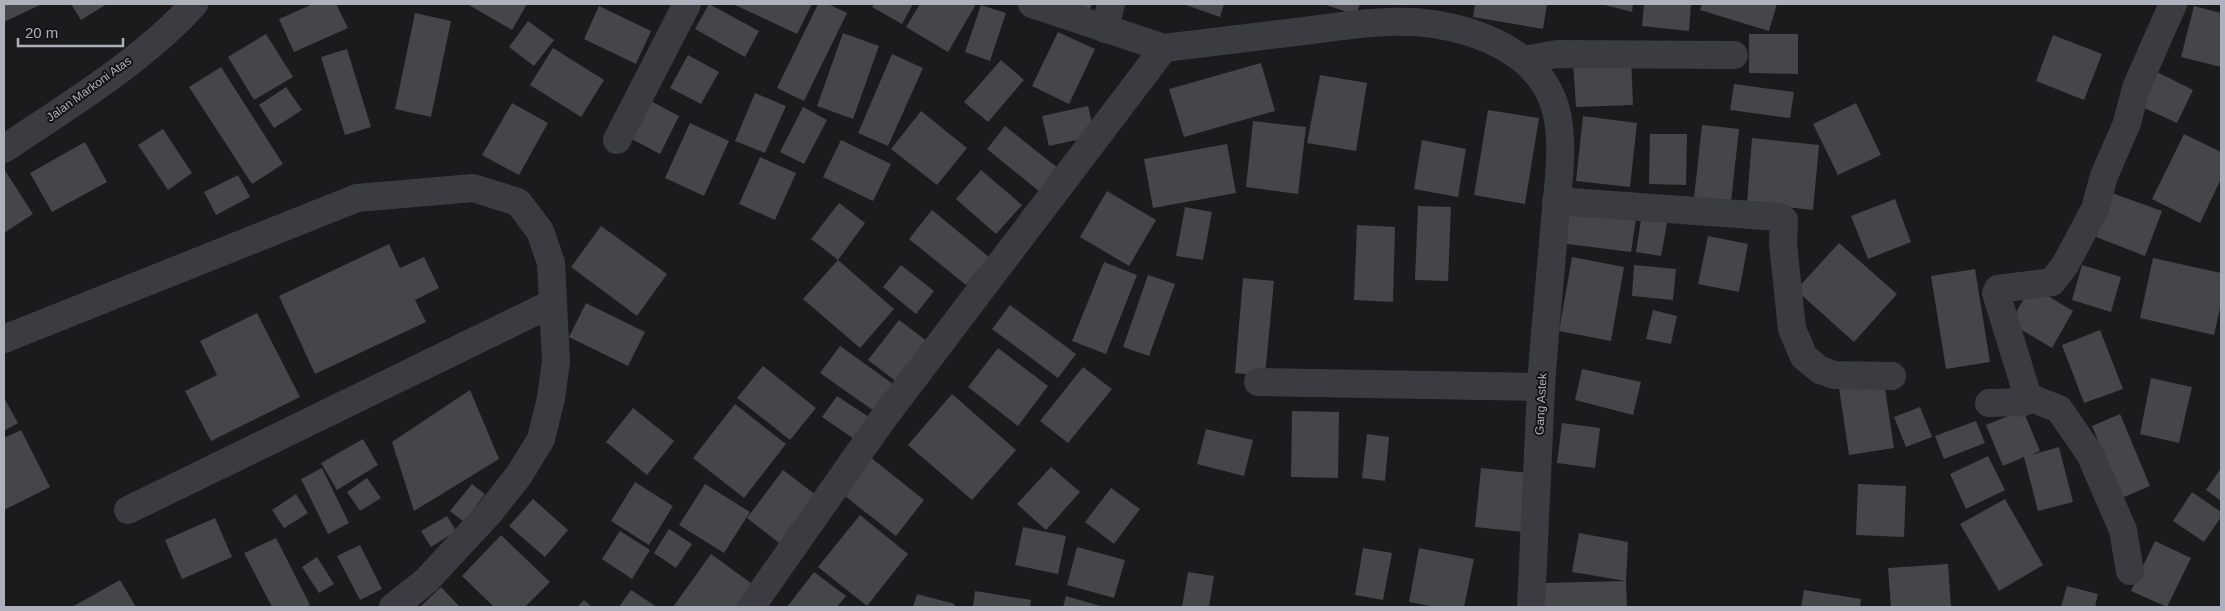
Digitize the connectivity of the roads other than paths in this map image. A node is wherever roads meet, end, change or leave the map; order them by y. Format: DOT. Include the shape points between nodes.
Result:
graph roads {
  1 [pos="194,4"];
  2 [pos="687,4"];
  3 [pos="1032,4"];
  4 [pos="2173,4"];
  5 [pos="1108,16"];
  6 [pos="1164,48"];
  7 [pos="1734,55"];
  8 [pos="1524,60"];
  9 [pos="617,140"];
  10 [pos="4,149"];
  11 [pos="1556,201"];
  12 [pos="553,303"];
  13 [pos="4,339"];
  14 [pos="1892,376"];
  15 [pos="1258,382"];
  16 [pos="1541,387"];
  17 [pos="2028,397"];
  18 [pos="1990,403"];
  19 [pos="128,510"];
  20 [pos="2130,571"];
  21 [pos="393,607"];
  22 [pos="751,607"];
  23 [pos="1531,607"];
  1 -- 10 [label="street, Jalan Markoni Atas" via="177,22 97,86"];
  2 -- 9 [label="street"];
  3 -- 5 [label="street"];
  4 -- 17 [label="street" via="2136,88 2127,123 2104,176 2095,209 2065,265 2052,282 1998,289 1996,293"];
  5 -- 6 [label="street"];
  6 -- 8 [label="street, Gang Astek" via="1342,26 1431,23 1489,39"];
  6 -- 22 [label="street" via="882,420"];
  7 -- 8 [label="street" via="1557,54"];
  8 -- 11 [label="street, Gang Astek" via="1546,86 1558,117 1560,139"];
  11 -- 14 [label="street" via="1780,217 1785,228 1783,244 1792,329 1804,357 1820,370 1834,375"];
  11 -- 16 [label="street, Gang Astek"];
  12 -- 13 [label="street" via="551,263 540,231 518,202 473,188 358,198"];
  12 -- 19 [label="street"];
  12 -- 21 [label="street" via="556,362 541,439 519,475 489,513 426,581"];
  15 -- 16 [label="street"];
  16 -- 23 [label="street, Gang Astek"];
  17 -- 18 [label="street" via="2024,402"];
  17 -- 20 [label="street" via="2059,409 2090,454 2123,530"];
}
